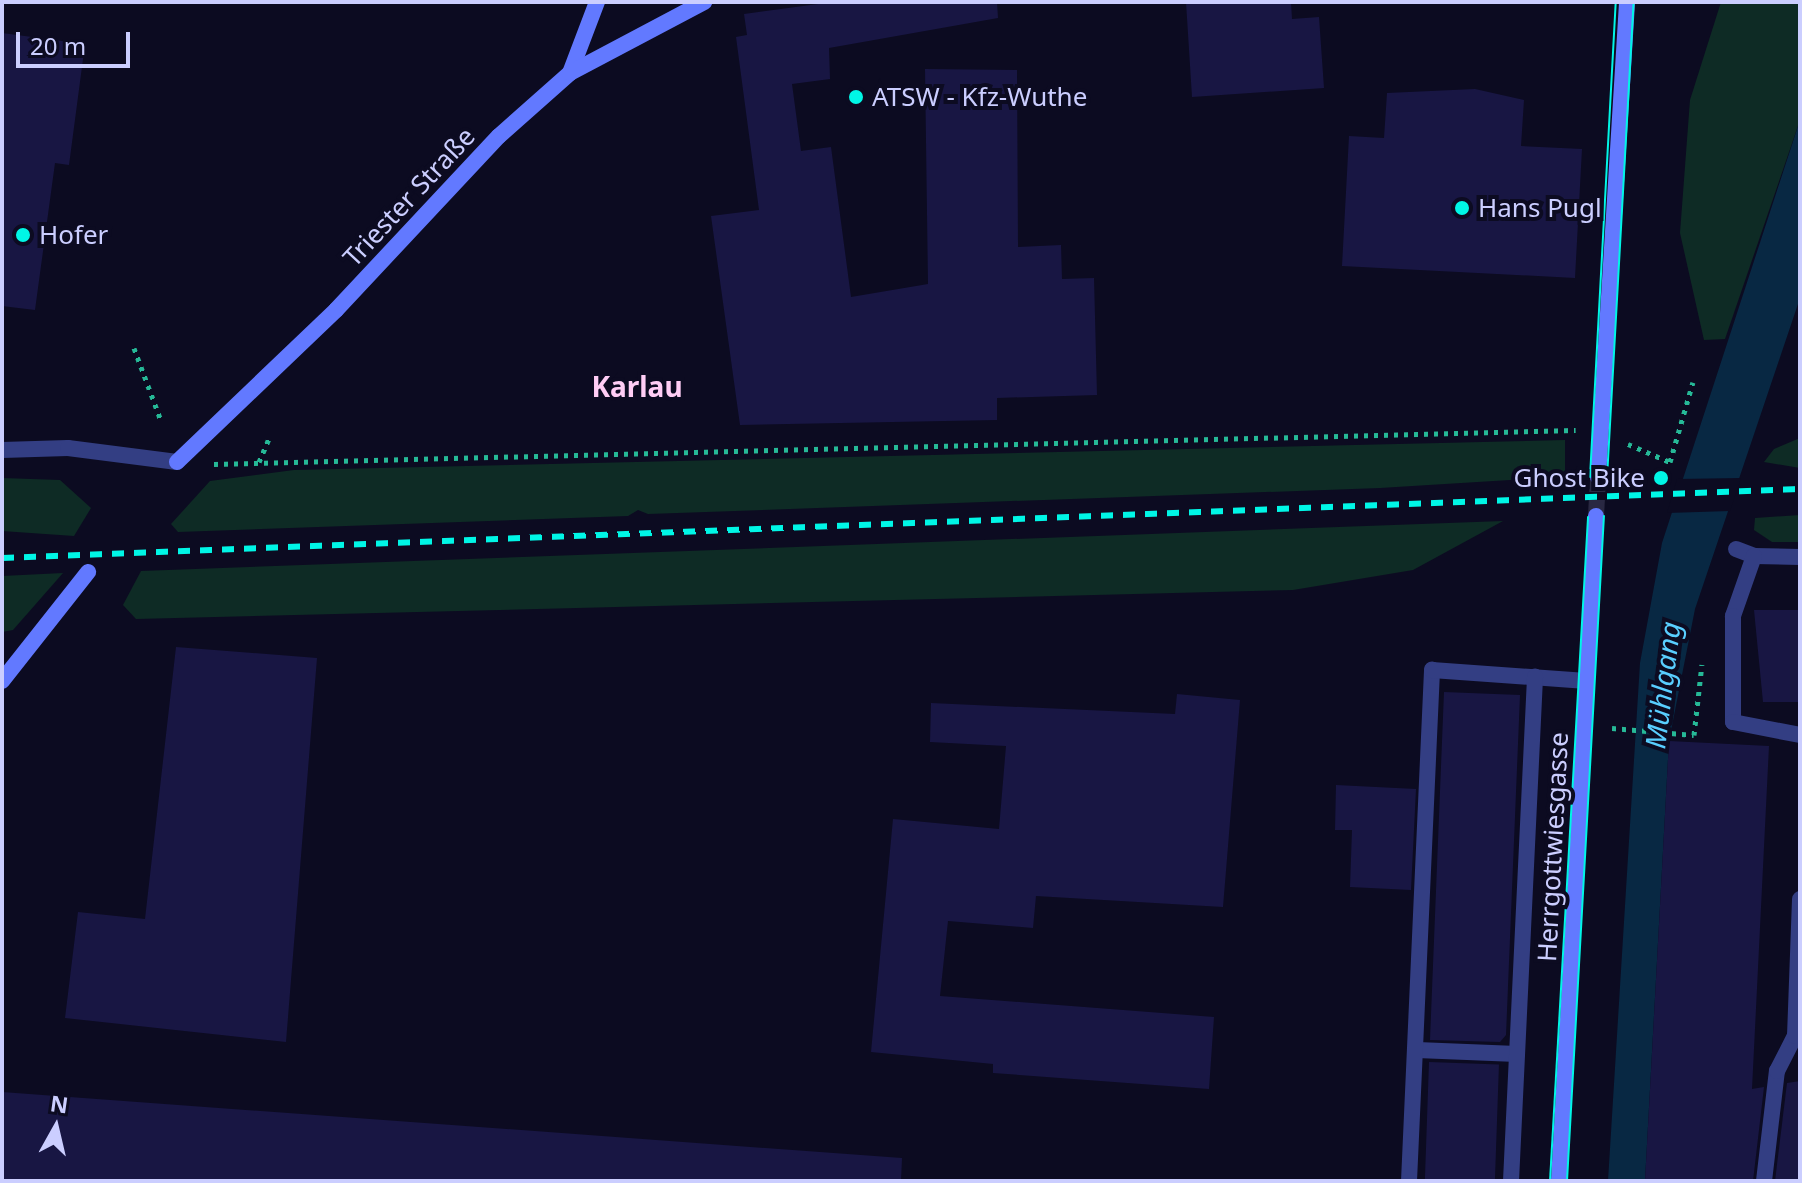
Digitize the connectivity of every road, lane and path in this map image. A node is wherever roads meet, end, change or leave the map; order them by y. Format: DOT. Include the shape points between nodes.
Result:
graph roads {
  1 [pos="597,2"];
  2 [pos="704,2"];
  3 [pos="1627,2"];
  4 [pos="570,73"];
  5 [pos="134,348"];
  6 [pos="1693,382"];
  7 [pos="160,418"];
  8 [pos="1584,431"];
  9 [pos="270,436"];
  10 [pos="1616,440"];
  11 [pos="2,450"];
  12 [pos="177,462"];
  13 [pos="259,462"];
  14 [pos="212,464"];
  15 [pos="1598,477"];
  16 [pos="1596,516"];
  17 [pos="1736,549"];
  18 [pos="1754,556"];
  19 [pos="1800,557"];
  20 [pos="88,572"];
  21 [pos="1703,660"];
  22 [pos="1535,677"];
  23 [pos="2,681"];
  24 [pos="1587,681"];
  25 [pos="1623,730"];
  26 [pos="1800,735"];
  27 [pos="1800,899"];
  28 [pos="1417,1050"];
  29 [pos="1517,1054"];
  30 [pos="1409,1181"];
  31 [pos="1511,1181"];
  32 [pos="1559,1181"];
  33 [pos="1764,1181"];
  1 -- 4 [label="main road"];
  2 -- 4 [label="main road, Triester Straße"];
  3 -- 15 [label="main road"];
  4 -- 12 [label="main road, Triester Straße" via="499,136 336,310"];
  5 -- 7 [label="path"];
  6 -- 10 [label="path" via="1670,462"];
  8 -- 13 [label="path"];
  9 -- 13 [label="path"];
  11 -- 12 [label="street" via="68,448"];
  13 -- 14 [label="path"];
  16 -- 24 [label="main road, Herrgottwiesgasse"];
  17 -- 18 [label="street"];
  18 -- 19 [label="street"];
  18 -- 26 [label="street" via="1733,616 1733,722"];
  20 -- 23 [label="main road"];
  21 -- 25 [label="path" via="1694,735"];
  22 -- 24 [label="street"];
  22 -- 28 [label="street" via="1432,670"];
  22 -- 29 [label="street"];
  24 -- 32 [label="main road, Herrgottwiesgasse"];
  27 -- 33 [label="street" via="1795,1036 1777,1071"];
  28 -- 29 [label="street"];
  28 -- 30 [label="street"];
  29 -- 31 [label="street"];
}
